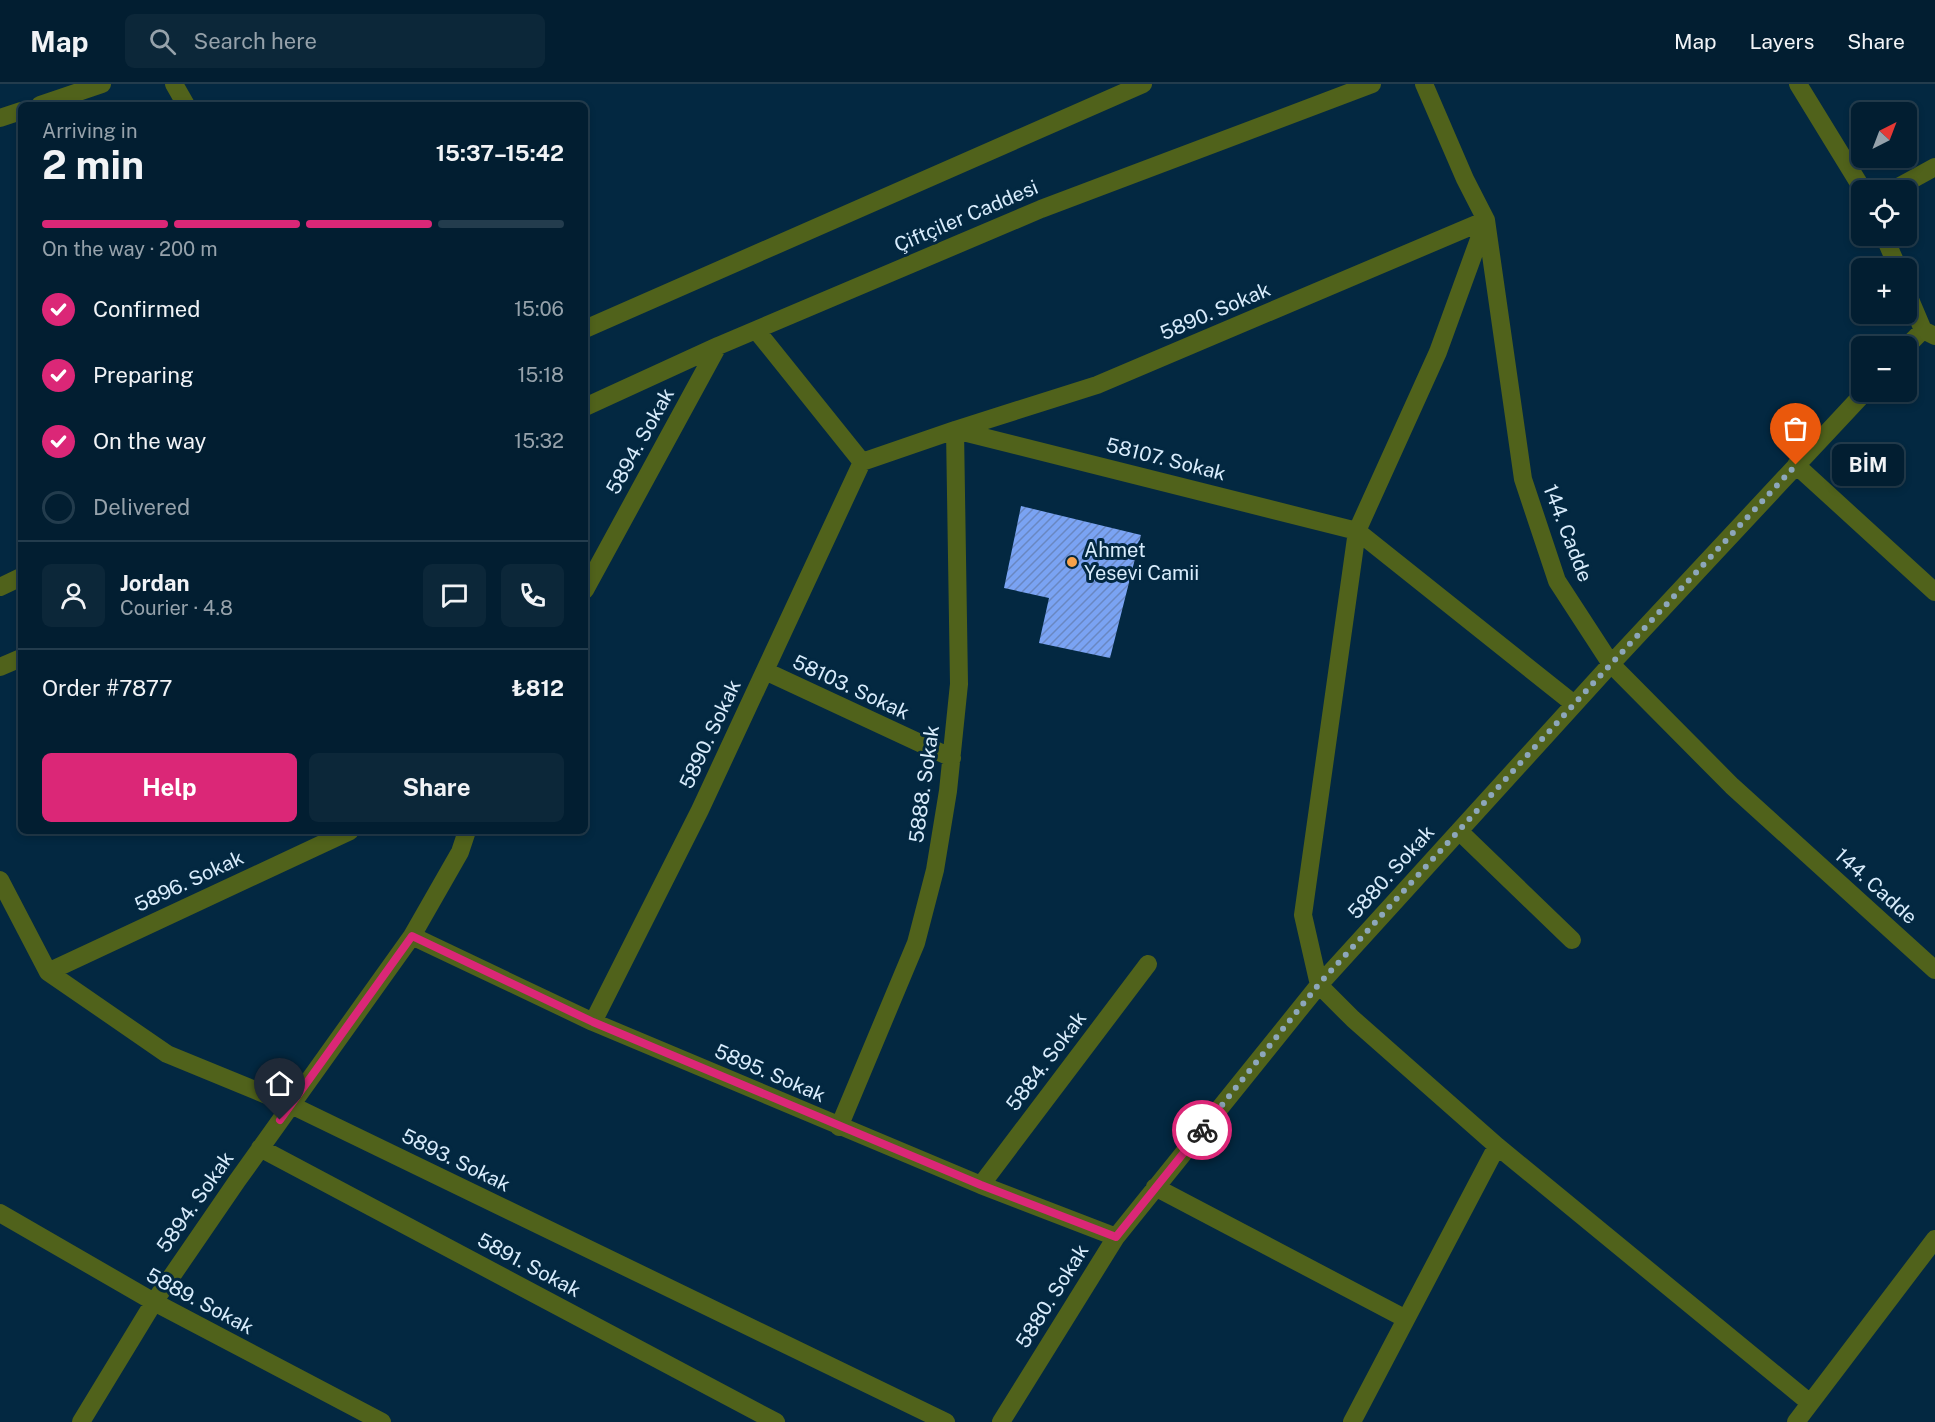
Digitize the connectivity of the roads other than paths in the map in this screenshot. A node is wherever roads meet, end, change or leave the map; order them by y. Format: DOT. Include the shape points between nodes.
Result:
graph roads {
  1 [pos="102,84"];
  2 [pos="174,84"];
  3 [pos="1143,84"];
  4 [pos="1372,84"];
  5 [pos="1424,84"];
  6 [pos="1798,84"];
  7 [pos="49,102"];
  8 [pos="184,102"];
  9 [pos="18,112"];
  10 [pos="0,118"];
  11 [pos="1935,167"];
  12 [pos="1857,180"];
  13 [pos="1911,180"];
  14 [pos="1486,220"];
  15 [pos="1917,311"];
  16 [pos="588,328"];
  17 [pos="756,330"];
  18 [pos="1929,333"];
  19 [pos="718,346"];
  20 [pos="1856,402"];
  21 [pos="588,407"];
  22 [pos="956,430"];
  23 [pos="862,462"];
  24 [pos="1796,465"];
  25 [pos="1357,531"];
  26 [pos="18,578"];
  27 [pos="588,584"];
  28 [pos="0,586"];
  29 [pos="1935,592"];
  30 [pos="18,659"];
  31 [pos="1611,664"];
  32 [pos="0,668"];
  33 [pos="765,671"];
  34 [pos="1574,704"];
  35 [pos="952,758"];
  36 [pos="1459,831"];
  37 [pos="344,834"];
  38 [pos="466,834"];
  39 [pos="0,880"];
  40 [pos="412,936"];
  41 [pos="1572,940"];
  42 [pos="1148,964"];
  43 [pos="1935,970"];
  44 [pos="48,972"];
  45 [pos="1319,984"];
  46 [pos="593,1022"];
  47 [pos="291,1105"];
  48 [pos="839,1127"];
  49 [pos="1497,1146"];
  50 [pos="260,1148"];
  51 [pos="981,1185"];
  52 [pos="1155,1187"];
  53 [pos="0,1213"];
  54 [pos="1116,1237"];
  55 [pos="1935,1239"];
  56 [pos="154,1302"];
  57 [pos="1406,1319"];
  58 [pos="1810,1404"];
  59 [pos="81,1422"];
  60 [pos="382,1422"];
  61 [pos="776,1422"];
  62 [pos="946,1422"];
  63 [pos="1001,1422"];
  64 [pos="1352,1422"];
  65 [pos="1796,1422"];
  1 -- 7 [label="street"];
  2 -- 8 [label="street"];
  3 -- 16 [label="street"];
  4 -- 17 [label="street, Çiftçiler Caddesi" via="1041,209"];
  5 -- 14 [label="street, 144. Cadde"];
  6 -- 12 [label="street"];
  9 -- 10 [label="street"];
  11 -- 13 [label="street"];
  14 -- 22 [label="street, 5890. Sokak" via="1098,386"];
  14 -- 25 [label="street" via="1438,352"];
  14 -- 31 [label="street, 144. Cadde" via="1524,479 1557,581"];
  15 -- 18 [label="street"];
  17 -- 19 [label="street, Çiftçiler Caddesi"];
  17 -- 23 [label="street"];
  19 -- 21 [label="street, Çiftçiler Caddesi"];
  19 -- 27 [label="street, 5894. Sokak"];
  20 -- 24 [label="street, 5880. Sokak"];
  22 -- 23 [label="street"];
  22 -- 25 [label="street, 58107. Sokak"];
  22 -- 35 [label="street, 5888. Sokak" via="959,684"];
  23 -- 33 [label="street, 5890. Sokak"];
  24 -- 29 [label="street"];
  24 -- 31 [label="street, 5880. Sokak"];
  25 -- 34 [label="street, 58107. Sokak"];
  25 -- 45 [label="street" via="1303,915"];
  26 -- 28 [label="street"];
  30 -- 32 [label="street"];
  31 -- 34 [label="street, 5880. Sokak"];
  31 -- 43 [label="street, 144. Cadde" via="1732,786"];
  33 -- 35 [label="street, 58103. Sokak"];
  33 -- 46 [label="street, 5890. Sokak"];
  34 -- 36 [label="street, 5880. Sokak"];
  35 -- 48 [label="street, 5888. Sokak" via="935,870 916,944"];
  36 -- 41 [label="street"];
  36 -- 45 [label="street, 5880. Sokak"];
  37 -- 44 [label="street, 5896. Sokak"];
  38 -- 40 [label="street, 5894. Sokak" via="460,852"];
  39 -- 44 [label="street, 5893. Sokak"];
  40 -- 46 [label="street, 5895. Sokak"];
  40 -- 47 [label="street, 5894. Sokak"];
  42 -- 51 [label="street, 5884. Sokak"];
  44 -- 47 [label="street, 5893. Sokak" via="167,1054"];
  45 -- 49 [label="street"];
  45 -- 52 [label="street, 5880. Sokak"];
  46 -- 48 [label="street, 5895. Sokak"];
  47 -- 50 [label="street, 5894. Sokak"];
  47 -- 62 [label="street, 5893. Sokak"];
  48 -- 51 [label="street, 5895. Sokak"];
  49 -- 57 [label="street"];
  49 -- 58 [label="street"];
  50 -- 56 [label="street, 5894. Sokak"];
  50 -- 61 [label="street, 5891. Sokak"];
  51 -- 54 [label="street, 5895. Sokak"];
  52 -- 54 [label="street, 5880. Sokak"];
  52 -- 57 [label="street"];
  53 -- 56 [label="street, 5889. Sokak"];
  54 -- 63 [label="street, 5880. Sokak"];
  55 -- 58 [label="street"];
  56 -- 59 [label="street, 5894. Sokak"];
  56 -- 60 [label="street, 5889. Sokak"];
  57 -- 64 [label="street"];
  58 -- 65 [label="street"];
}
